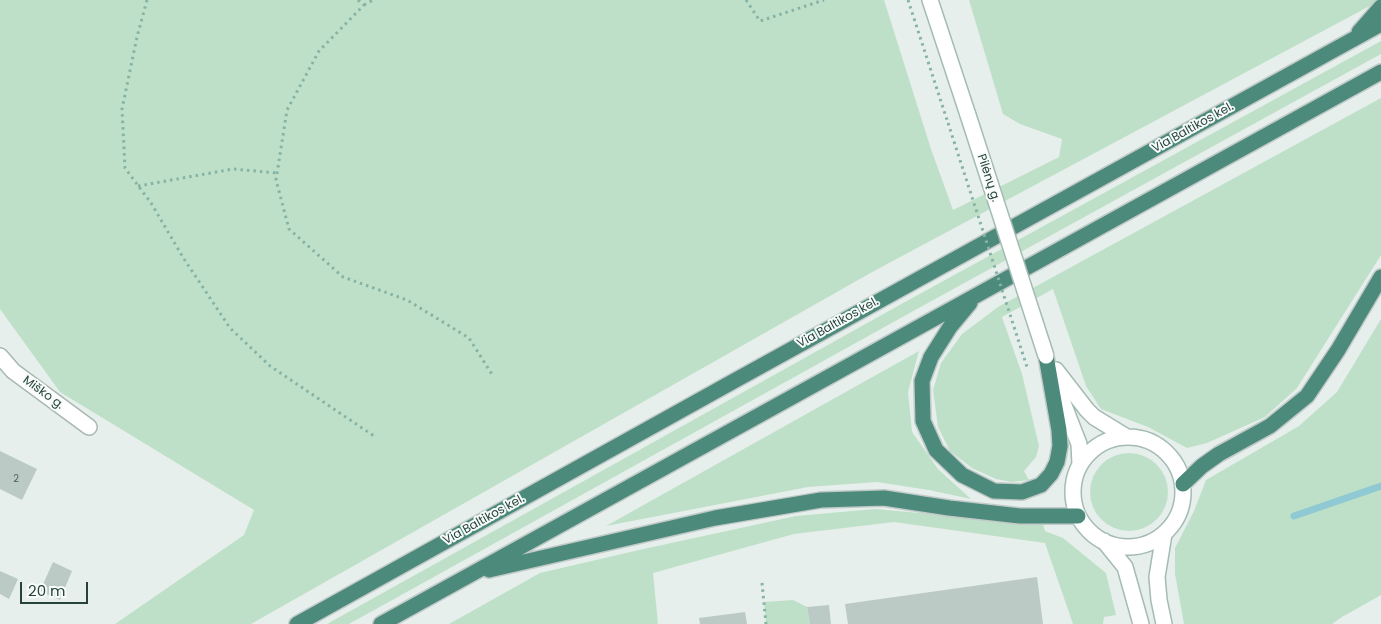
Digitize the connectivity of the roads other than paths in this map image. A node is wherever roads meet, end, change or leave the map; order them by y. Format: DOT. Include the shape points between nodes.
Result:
graph roads {
  1 [pos="930,0"];
  2 [pos="1381,7"];
  3 [pos="1381,24"];
  4 [pos="1351,41"];
  5 [pos="1381,72"];
  6 [pos="1381,277"];
  7 [pos="976,296"];
  8 [pos="0,356"];
  9 [pos="1046,356"];
  10 [pos="89,427"];
  11 [pos="1124,436"];
  12 [pos="1080,464"];
  13 [pos="1184,484"];
  14 [pos="1078,516"];
  15 [pos="1164,534"];
  16 [pos="1104,542"];
  17 [pos="470,574"];
  18 [pos="297,624"];
  19 [pos="381,624"];
  20 [pos="1141,624"];
  21 [pos="1164,624"];
  1 -- 9 [label="main road, Pilėnų g., bridge"];
  2 -- 4 [label="highway"];
  3 -- 4 [label="highway, Via Baltikos kel."];
  4 -- 18 [label="highway, Via Baltikos kel."];
  5 -- 7 [label="highway"];
  6 -- 13 [label="highway" via="1308,396 1270,426 1202,466"];
  7 -- 9 [label="highway" via="950,327 931,357 922,381 923,421 936,450 962,475 994,491 1022,492 1041,484 1051,474 1060,446"];
  7 -- 17 [label="highway"];
  8 -- 10 [label="main road, Miško g." via="13,371"];
  9 -- 11 [label="main road, Pilėnų g." via="1087,410"];
  9 -- 12 [label="main road, Pilėnų g." via="1079,444"];
  11 -- 12 [label="main road" via="1107,440 1091,450"];
  11 -- 13 [label="main road" via="1141,437 1170,454"];
  12 -- 14 [label="main road" via="1073,490"];
  13 -- 15 [label="main road" via="1180,512"];
  14 -- 16 [label="main road" via="1089,531"];
  14 -- 17 [label="highway" via="1020,516 884,498 821,500 715,518"];
  15 -- 16 [label="main road" via="1135,547"];
  15 -- 21 [label="main road" via="1157,577"];
  16 -- 20 [label="main road" via="1125,567"];
  17 -- 19 [label="highway"];
}
